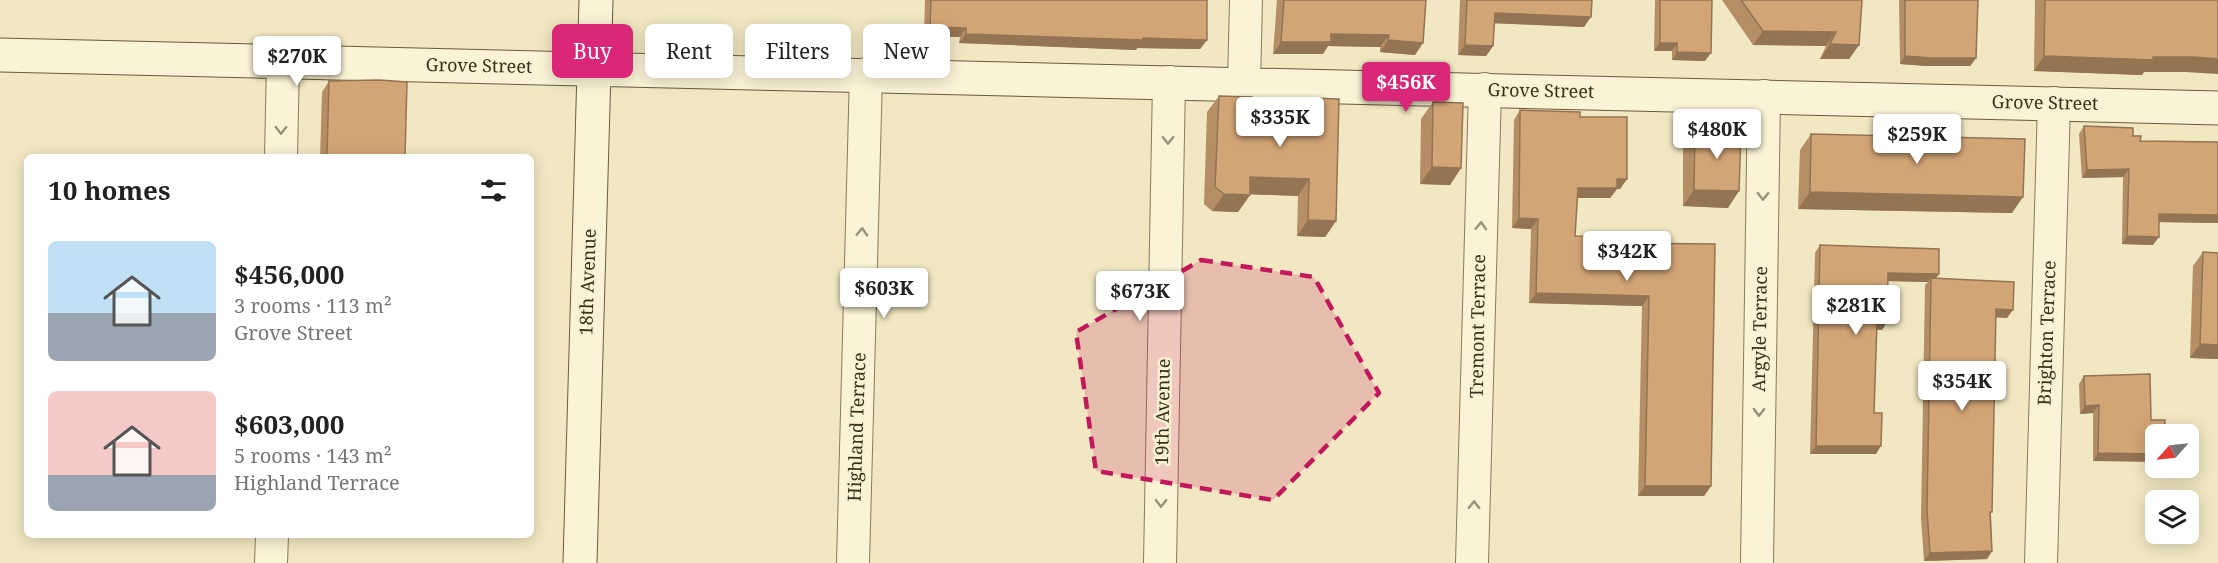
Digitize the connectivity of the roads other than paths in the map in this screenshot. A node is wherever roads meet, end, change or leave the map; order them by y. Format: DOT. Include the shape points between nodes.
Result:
graph roads {
  1 [pos="596,0"];
  2 [pos="1246,0"];
  3 [pos="595,24"];
  4 [pos="0,55"];
  5 [pos="283,61"];
  6 [pos="552,67"];
  7 [pos="633,69"];
  8 [pos="863,74"];
  9 [pos="950,76"];
  10 [pos="594,78"];
  11 [pos="866,78"];
  12 [pos="1169,82"];
  13 [pos="1244,84"];
  14 [pos="1485,89"];
  15 [pos="1764,96"];
  16 [pos="2054,103"];
  17 [pos="2218,108"];
  18 [pos="280,154"];
  19 [pos="272,538"];
  20 [pos="271,563"];
  21 [pos="580,563"];
  22 [pos="853,563"];
  23 [pos="1160,563"];
  24 [pos="1472,563"];
  25 [pos="1757,563"];
  26 [pos="2041,563"];
  1 -- 3 [label="main road, 18th Avenue"];
  2 -- 13 [label="street"];
  4 -- 5 [label="main road, Grove Street"];
  5 -- 6 [label="main road, Grove Street"];
  5 -- 18 [label="street, one-way"];
  7 -- 8 [label="main road, Grove Street"];
  9 -- 12 [label="main road, Grove Street"];
  10 -- 21 [label="main road, 18th Avenue"];
  22 -- 11 [label="street, Highland Terrace, one-way"];
  12 -- 13 [label="main road, Grove Street"];
  12 -- 23 [label="street, 19th Avenue, one-way"];
  13 -- 14 [label="main road, Grove Street"];
  14 -- 15 [label="main road, Grove Street"];
  24 -- 14 [label="street, Tremont Terrace, one-way"];
  15 -- 16 [label="main road, Grove Street"];
  15 -- 25 [label="street, Argyle Terrace, one-way"];
  16 -- 17 [label="main road, Grove Street"];
  16 -- 26 [label="street, Brighton Terrace"];
  19 -- 20 [label="street"];
}
